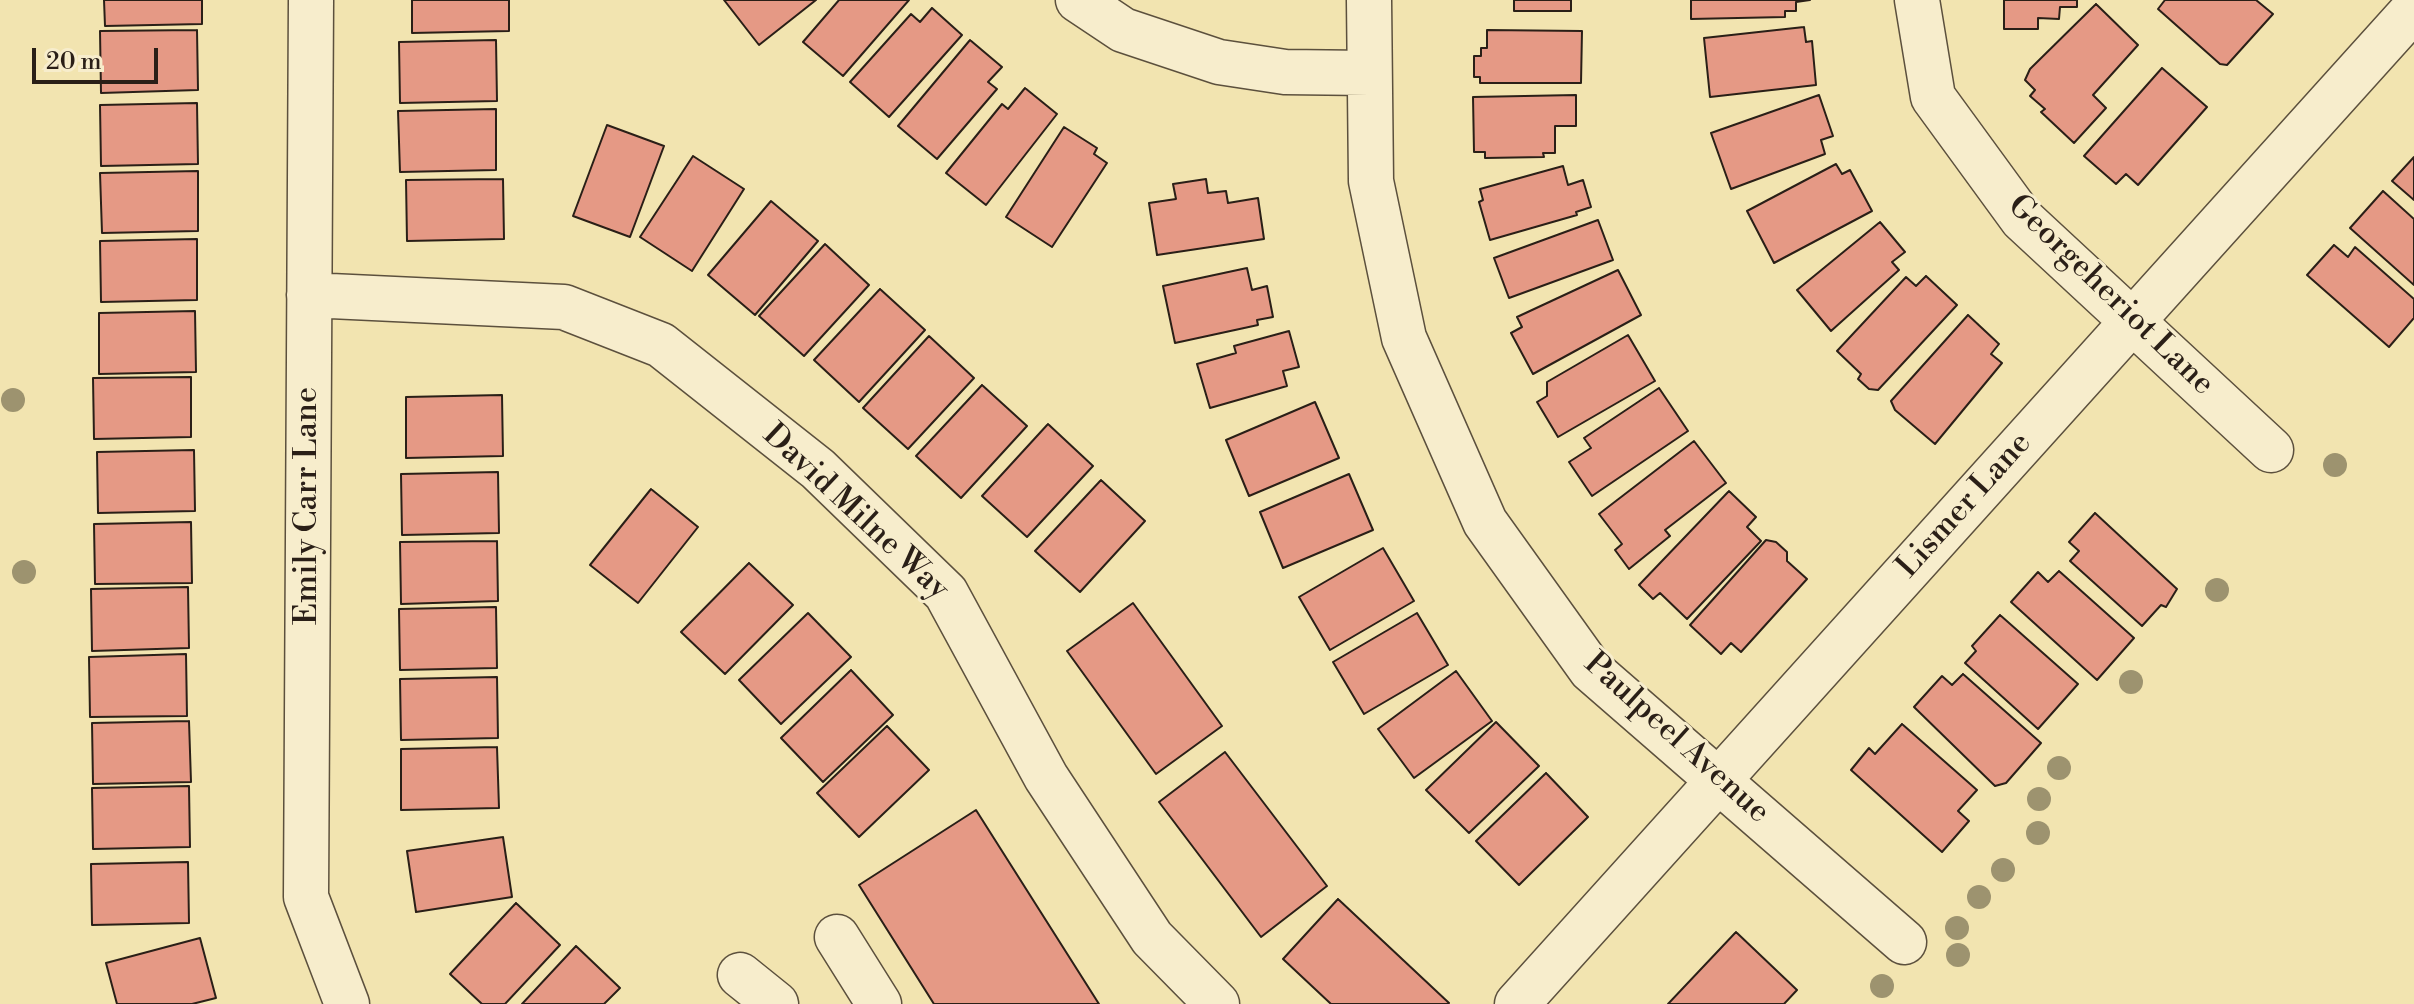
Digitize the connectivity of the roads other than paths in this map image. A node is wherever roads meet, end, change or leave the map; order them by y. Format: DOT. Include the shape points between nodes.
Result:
graph roads {
  1 [pos="311,0"];
  2 [pos="1078,0"];
  3 [pos="1369,0"];
  4 [pos="1917,0"];
  5 [pos="2414,9"];
  6 [pos="1369,73"];
  7 [pos="309,295"];
  8 [pos="2132,322"];
  9 [pos="2271,450"];
  10 [pos="1718,780"];
  11 [pos="837,937"];
  12 [pos="1904,942"];
  13 [pos="740,975"];
  14 [pos="347,1004"];
  15 [pos="776,1004"];
  16 [pos="879,1004"];
  17 [pos="1217,1004"];
  18 [pos="1517,1004"];
  1 -- 7 [label="street, Emily Carr Lane"];
  2 -- 6 [label="street" via="1123,30 1219,62 1285,72"];
  3 -- 6 [label="street, Paulpeel Avenue"];
  4 -- 8 [label="street, Georgeheriot Lane" via="1933,97 2022,219"];
  5 -- 8 [label="street, Lismer Lane"];
  6 -- 10 [label="street, Paulpeel Avenue" via="1371,181 1404,338 1485,522 1591,670"];
  7 -- 14 [label="street, Emily Carr Lane" via="306,897"];
  7 -- 17 [label="street, David Milne Way" via="564,307 661,345 818,469 946,593 1046,777 1152,938"];
  8 -- 9 [label="street, Georgeheriot Lane"];
  8 -- 10 [label="street, Lismer Lane"];
  10 -- 12 [label="street, Paulpeel Avenue"];
  10 -- 18 [label="street, Lismer Lane"];
  11 -- 16 [label="street"];
  13 -- 15 [label="street"];
}
